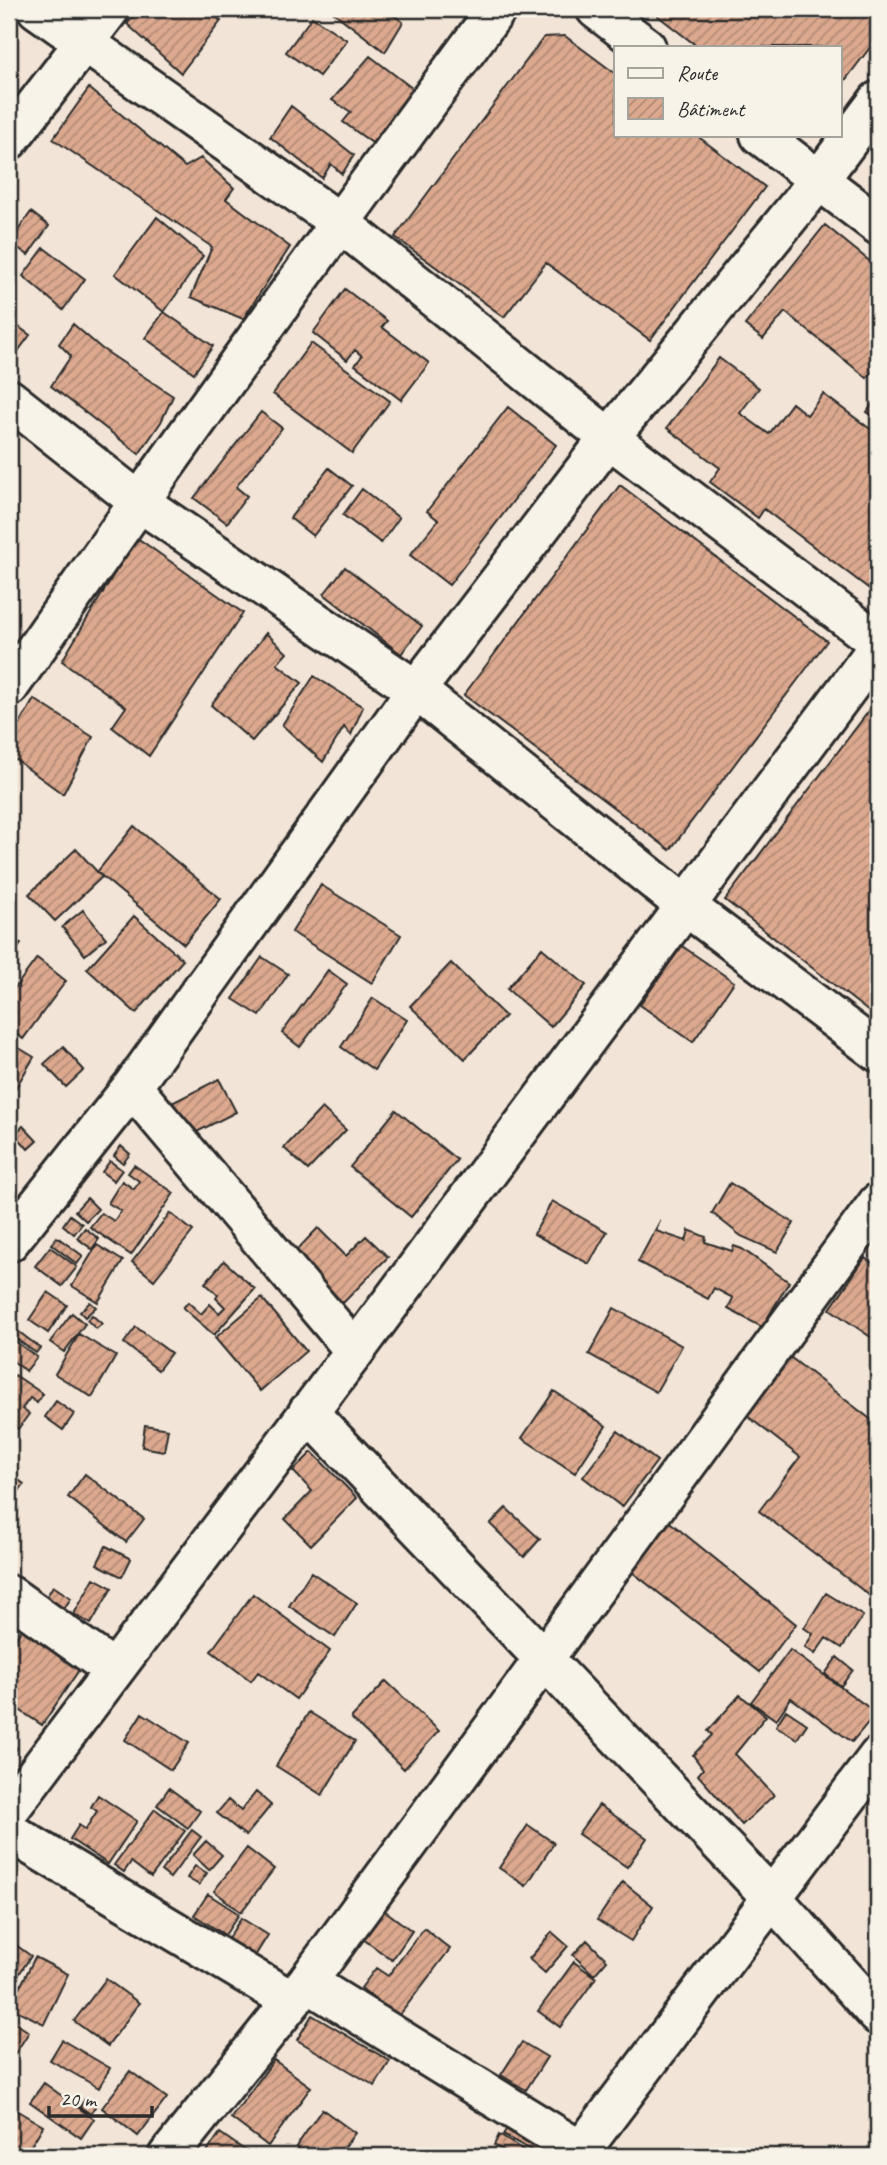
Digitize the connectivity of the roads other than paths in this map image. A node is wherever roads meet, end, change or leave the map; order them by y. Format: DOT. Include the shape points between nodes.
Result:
graph roads {
  1 [pos="37,9"];
  2 [pos="110,9"];
  3 [pos="496,9"];
  4 [pos="596,9"];
  5 [pos="84,43"];
  6 [pos="645,46"];
  7 [pos="878,101"];
  8 [pos="761,136"];
  9 [pos="9,140"];
  10 [pos="819,180"];
  11 [pos="339,222"];
  12 [pos="878,225"];
  13 [pos="9,399"];
  14 [pos="609,438"];
  15 [pos="138,501"];
  16 [pos="878,642"];
  17 [pos="878,647"];
  18 [pos="9,687"];
  19 [pos="416,690"];
  20 [pos="686,906"];
  21 [pos="878,1052"];
  22 [pos="132,1087"];
  23 [pos="878,1203"];
  24 [pos="10,1237"];
  25 [pos="355,1351"];
  26 [pos="308,1412"];
  27 [pos="9,1595"];
  28 [pos="544,1659"];
  29 [pos="114,1670"];
  30 [pos="878,1757"];
  31 [pos="9,1810"];
  32 [pos="9,1832"];
  33 [pos="772,1898"];
  34 [pos="299,1991"];
  35 [pos="878,2015"];
  36 [pos="579,2154"];
  37 [pos="168,2156"];
  1 -- 5 [label="street"];
  2 -- 5 [label="street"];
  3 -- 11 [label="street"];
  4 -- 6 [label="street"];
  5 -- 9 [label="street"];
  5 -- 11 [label="street"];
  7 -- 10 [label="street"];
  8 -- 10 [label="street"];
  10 -- 12 [label="street"];
  10 -- 14 [label="street"];
  11 -- 14 [label="street"];
  11 -- 15 [label="street"];
  13 -- 15 [label="street"];
  14 -- 16 [label="street"];
  14 -- 19 [label="street"];
  15 -- 18 [label="street"];
  15 -- 19 [label="street"];
  17 -- 20 [label="street"];
  19 -- 20 [label="street"];
  19 -- 22 [label="street"];
  20 -- 21 [label="street"];
  20 -- 25 [label="street"];
  22 -- 24 [label="street"];
  22 -- 25 [label="street"];
  23 -- 28 [label="street"];
  25 -- 26 [label="street"];
  26 -- 28 [label="street"];
  26 -- 29 [label="street"];
  27 -- 29 [label="street"];
  28 -- 33 [label="street"];
  28 -- 34 [label="street"];
  29 -- 31 [label="street"];
  30 -- 33 [label="street"];
  32 -- 34 [label="street"];
  33 -- 35 [label="street"];
  33 -- 36 [label="street"];
  34 -- 36 [label="street"];
  34 -- 37 [label="street"];
}
